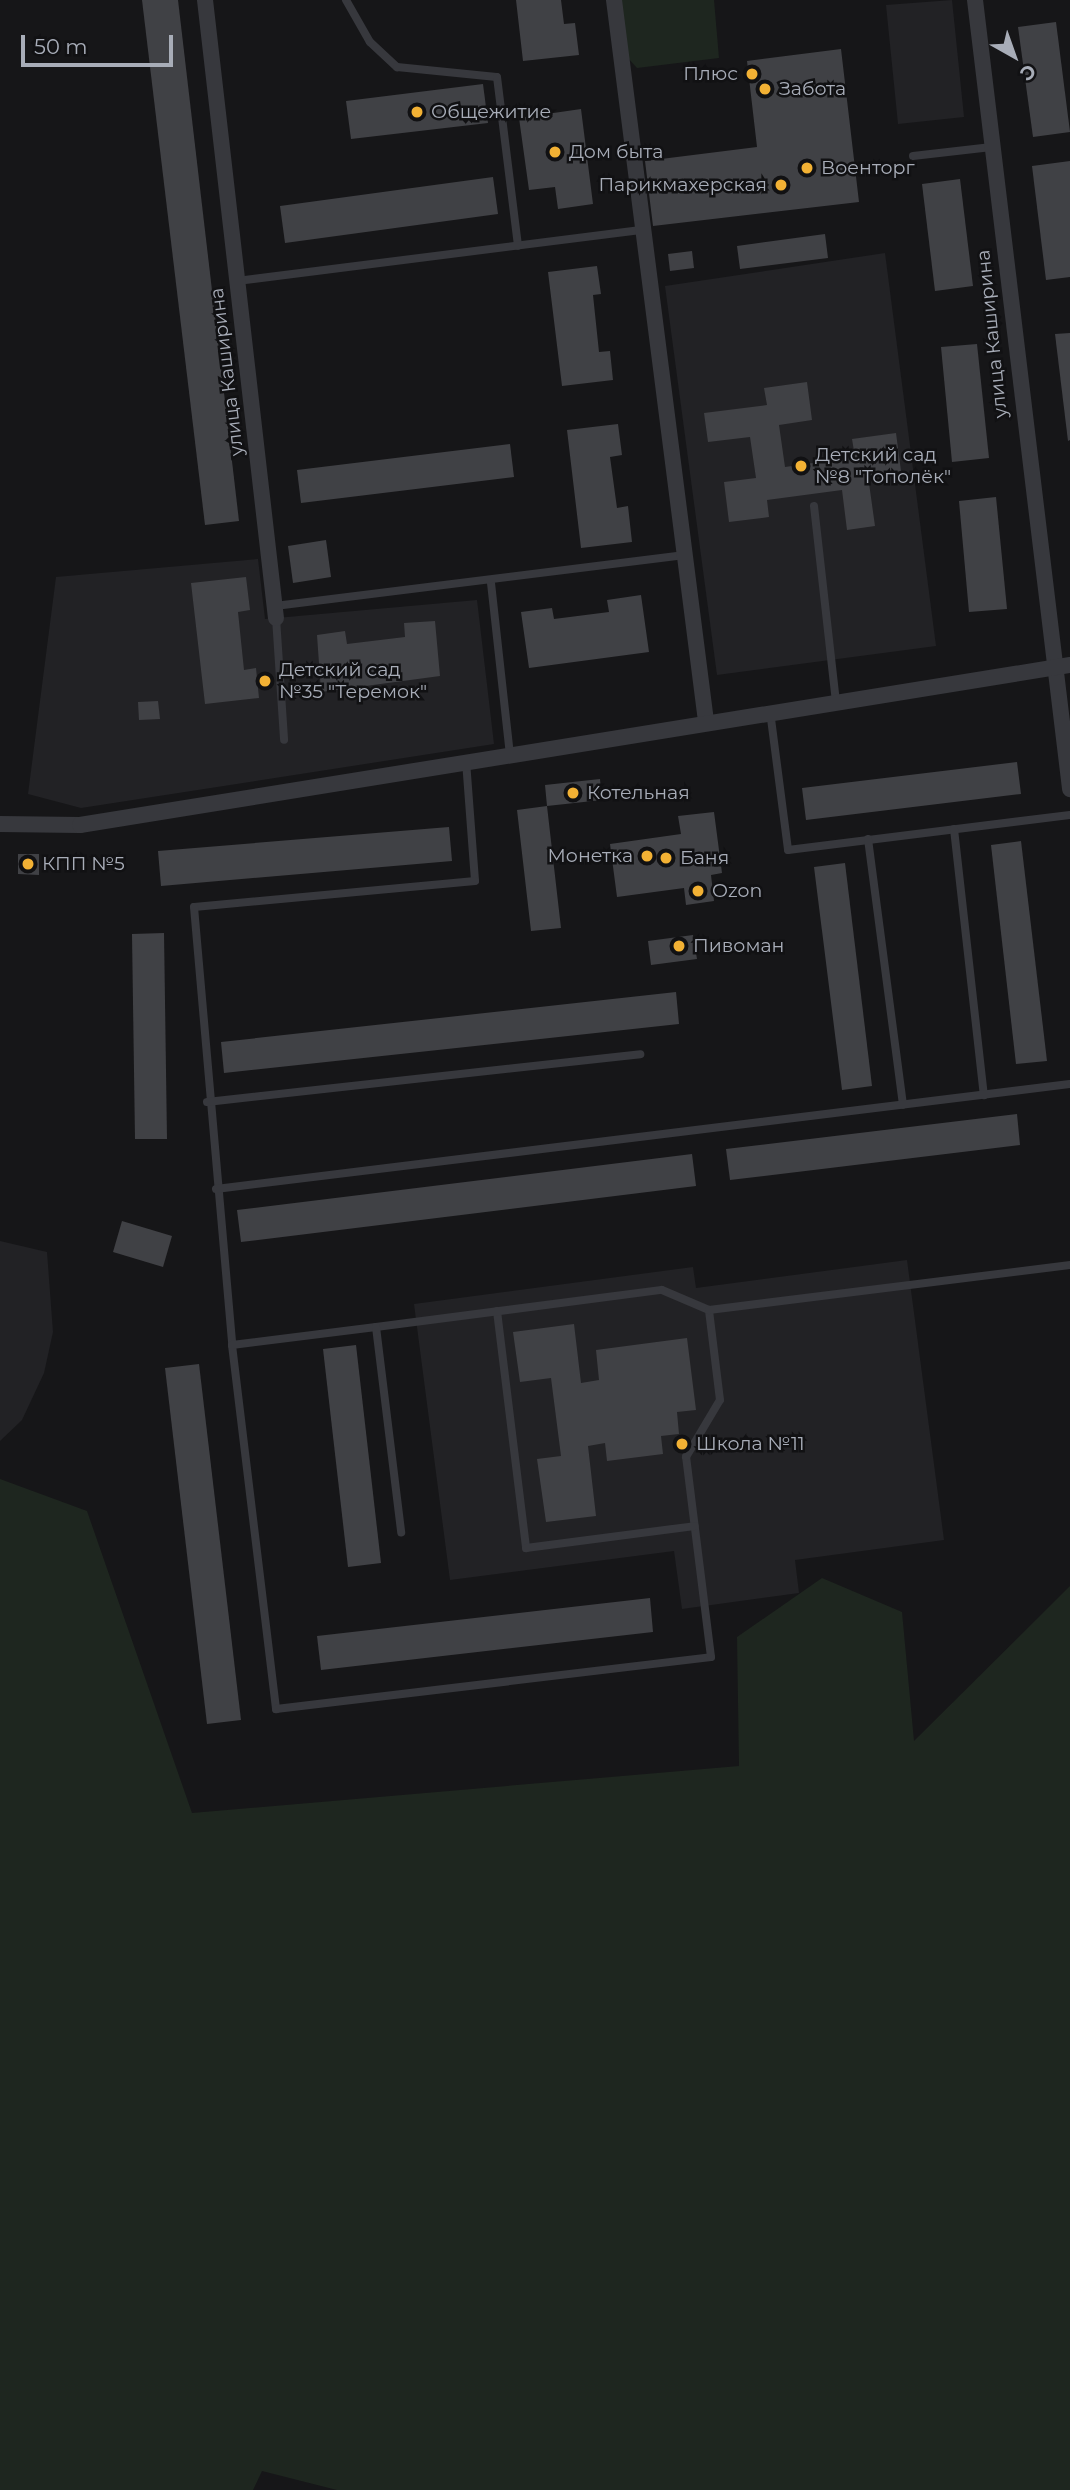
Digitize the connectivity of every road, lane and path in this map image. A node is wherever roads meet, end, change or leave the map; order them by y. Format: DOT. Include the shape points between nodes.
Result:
graph roads {
  1 [pos="205,0"];
  2 [pos="346,0"];
  3 [pos="614,0"];
  4 [pos="975,0"];
  5 [pos="991,147"];
  6 [pos="913,156"];
  7 [pos="643,230"];
  8 [pos="518,246"];
  9 [pos="237,281"];
  10 [pos="814,506"];
  11 [pos="685,555"];
  12 [pos="491,583"];
  13 [pos="276,612"];
  14 [pos="1050,664"];
  15 [pos="1070,665"];
  16 [pos="836,701"];
  17 [pos="770,711"];
  18 [pos="706,721"];
  19 [pos="284,740"];
  20 [pos="510,755"];
  21 [pos="466,761"];
  22 [pos="1070,789"];
  23 [pos="1070,815"];
  24 [pos="0,824"];
  25 [pos="954,829"];
  26 [pos="868,839"];
  27 [pos="640,1054"];
  28 [pos="1070,1084"];
  29 [pos="984,1095"];
  30 [pos="207,1102"];
  31 [pos="903,1105"];
  32 [pos="216,1189"];
  33 [pos="1070,1265"];
  34 [pos="709,1310"];
  35 [pos="496,1311"];
  36 [pos="376,1327"];
  37 [pos="232,1345"];
  38 [pos="695,1526"];
  39 [pos="401,1532"];
  1 -- 9 [label="street, улица Каширина"];
  2 -- 8 [label="lane" via="370,42 397,68 497,76"];
  3 -- 7 [label="street"];
  4 -- 5 [label="street, улица Каширина"];
  5 -- 6 [label="lane"];
  5 -- 14 [label="street, улица Каширина"];
  7 -- 8 [label="lane"];
  7 -- 11 [label="street"];
  8 -- 9 [label="lane"];
  9 -- 13 [label="street, улица Каширина"];
  10 -- 16 [label="lane"];
  11 -- 12 [label="lane"];
  11 -- 18 [label="street"];
  12 -- 13 [label="lane"];
  12 -- 20 [label="lane"];
  13 -- 19 [label="lane, улица Каширина"];
  14 -- 15 [label="street"];
  14 -- 16 [label="street"];
  14 -- 22 [label="street, улица Каширина"];
  16 -- 17 [label="street"];
  17 -- 18 [label="street"];
  17 -- 26 [label="lane" via="788,850"];
  18 -- 20 [label="street"];
  20 -- 21 [label="street"];
  21 -- 24 [label="street" via="80,825"];
  21 -- 30 [label="lane" via="475,881 194,907"];
  23 -- 25 [label="lane"];
  25 -- 26 [label="lane"];
  25 -- 29 [label="lane"];
  26 -- 31 [label="lane"];
  27 -- 30 [label="lane"];
  28 -- 29 [label="lane"];
  29 -- 31 [label="lane"];
  30 -- 32 [label="lane"];
  31 -- 32 [label="lane"];
  32 -- 37 [label="lane"];
  33 -- 34 [label="lane"];
  34 -- 35 [label="lane" via="662,1290"];
  34 -- 38 [label="lane" via="720,1400 686,1457"];
  35 -- 36 [label="lane"];
  35 -- 38 [label="lane" via="526,1548"];
  36 -- 37 [label="lane"];
  36 -- 39 [label="lane"];
  37 -- 38 [label="lane" via="276,1709 711,1657"];
}
